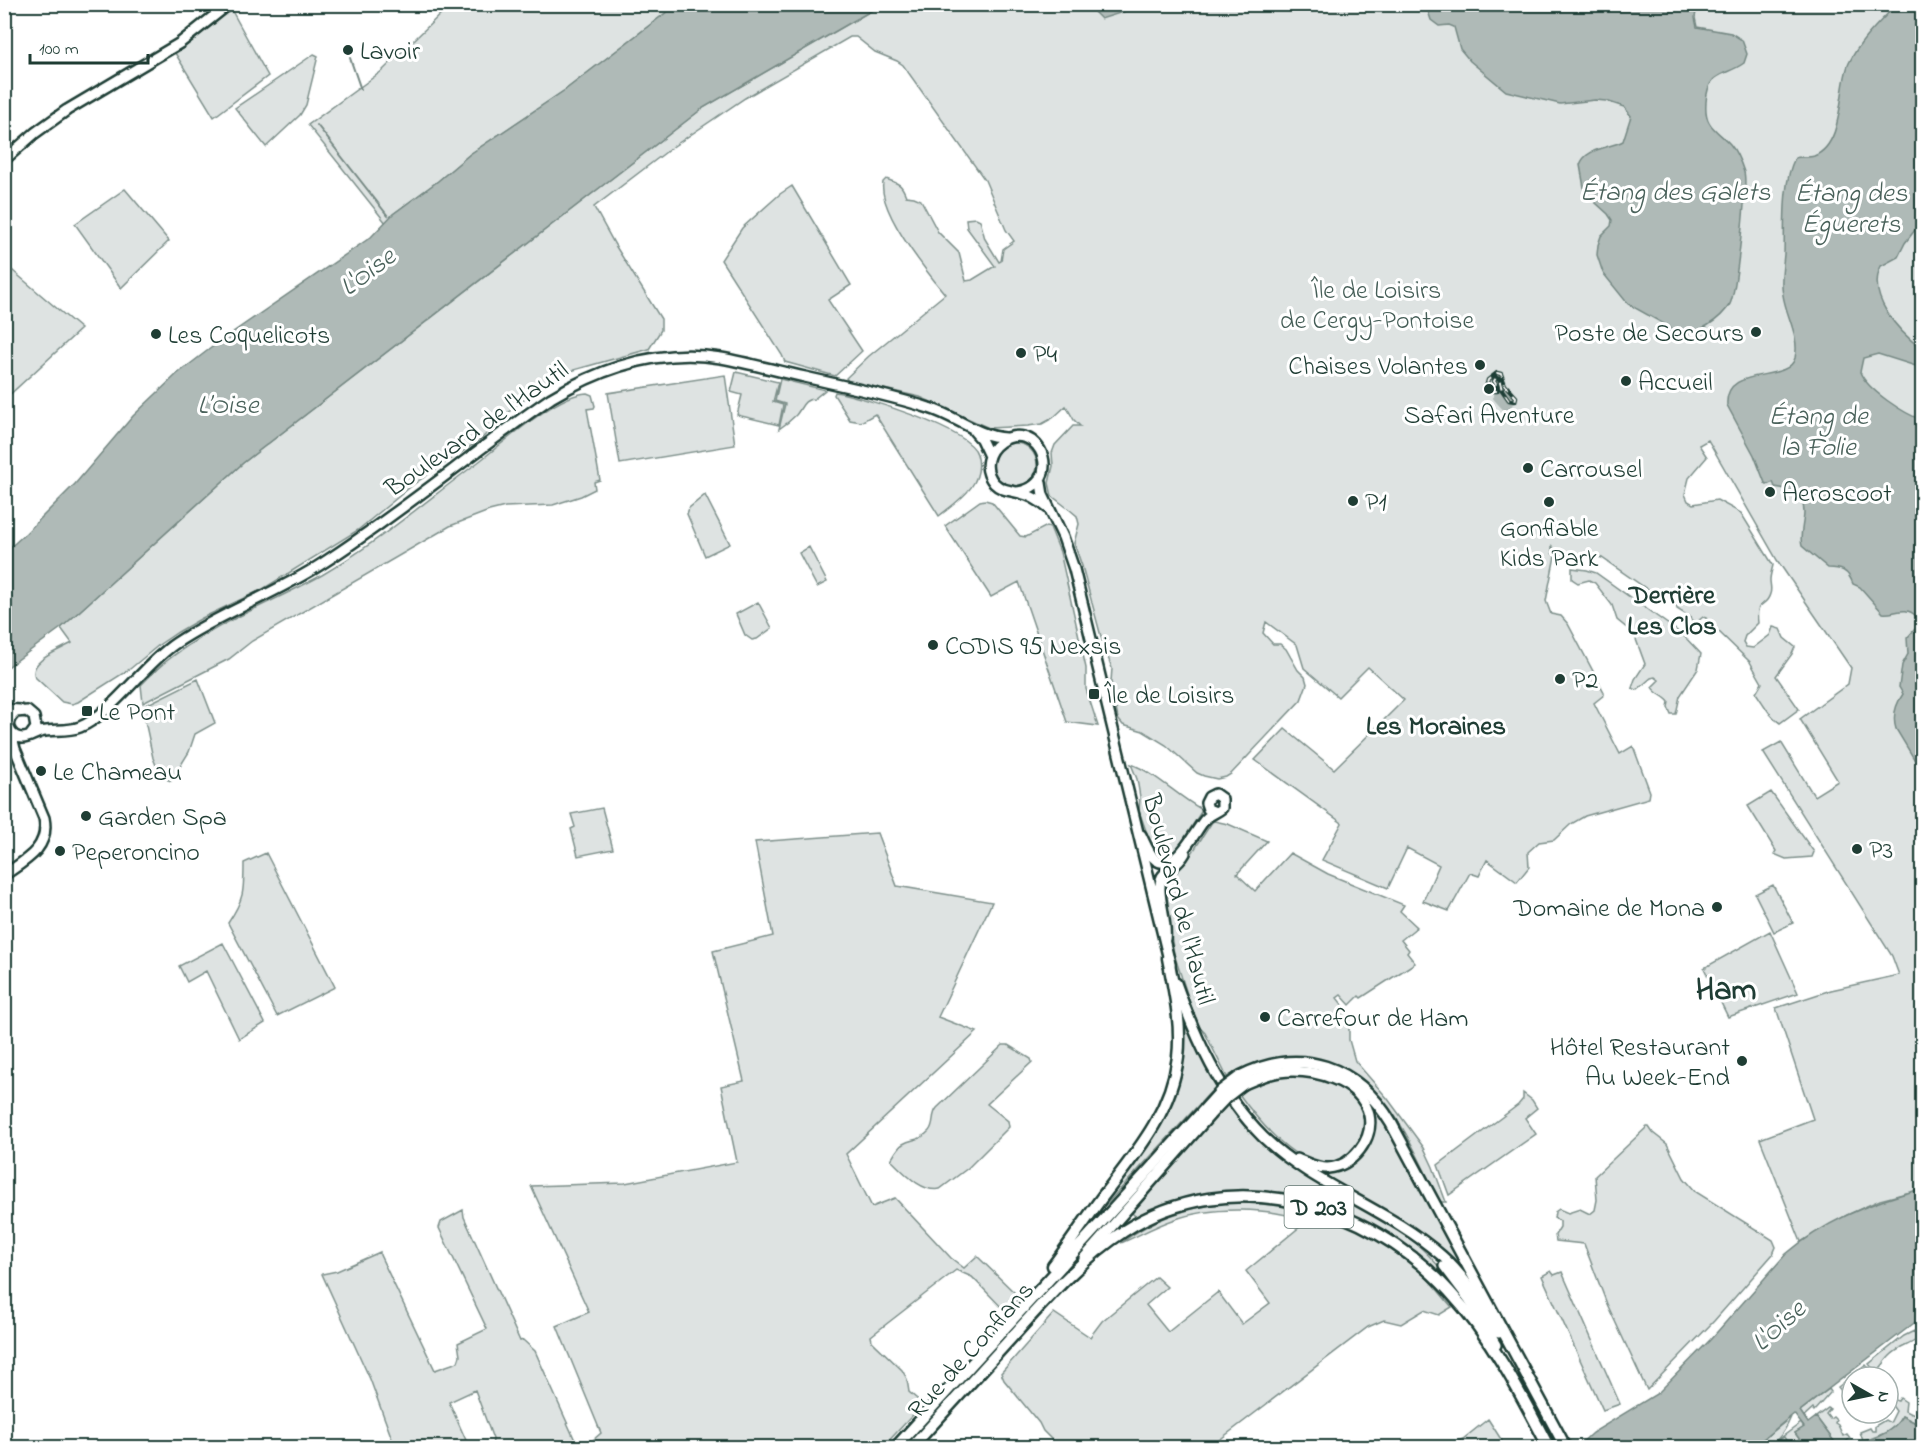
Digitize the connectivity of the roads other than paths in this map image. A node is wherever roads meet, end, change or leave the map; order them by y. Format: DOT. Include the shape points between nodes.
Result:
graph roads {
  1 [pos="229,4"];
  2 [pos="4,160"];
  3 [pos="972,429"];
  4 [pos="1005,438"];
  5 [pos="989,456"];
  6 [pos="1041,477"];
  7 [pos="1018,492"];
  8 [pos="1050,510"];
  9 [pos="4,709"];
  10 [pos="27,712"];
  11 [pos="4,719"];
  12 [pos="10,730"];
  13 [pos="59,730"];
  14 [pos="29,736"];
  15 [pos="20,760"];
  16 [pos="1211,810"];
  17 [pos="1136,825"];
  18 [pos="1193,838"];
  19 [pos="4,875"];
  20 [pos="1164,945"];
  21 [pos="1168,958"];
  22 [pos="1242,1080"];
  23 [pos="1207,1113"];
  24 [pos="1271,1144"];
  25 [pos="1420,1240"];
  26 [pos="1062,1282"];
  27 [pos="1027,1304"];
  28 [pos="1524,1370"];
  29 [pos="1521,1395"];
  30 [pos="1548,1444"];
  31 [pos="896,1448"];
  32 [pos="911,1448"];
  33 [pos="1566,1448"];
  1 -- 2 [label="main road" via="180,43 68,110"];
  3 -- 4 [label="main road, Boulevard de l'Hautil"];
  3 -- 5 [label="main road, Boulevard de l'Hautil"];
  3 -- 13 [label="main road, Boulevard de l'Hautil" via="940,412 909,402 721,358 662,357 615,366 551,398 323,564 174,644 95,718 81,726"];
  4 -- 5 [label="main road"];
  4 -- 6 [label="main road" via="1021,436 1035,444 1043,458"];
  5 -- 7 [label="main road" via="988,471 995,484"];
  6 -- 7 [label="main road" via="1029,489"];
  6 -- 8 [label="main road, Boulevard de l'Hautil"];
  7 -- 8 [label="main road"];
  8 -- 17 [label="main road, Boulevard de l'Hautil" via="1071,559"];
  9 -- 10 [label="main road"];
  10 -- 12 [label="main road" via="12,715"];
  10 -- 13 [label="main road"];
  10 -- 14 [label="main road" via="36,726"];
  11 -- 12 [label="main road"];
  12 -- 14 [label="main road" via="19,738"];
  12 -- 15 [label="main road"];
  13 -- 14 [label="main road, Boulevard de l'Hautil"];
  14 -- 15 [label="main road"];
  15 -- 19 [label="main road" via="44,818 44,836 35,852"];
  16 -- 18 [label="main road"];
  17 -- 18 [label="main road" via="1152,855 1161,862 1174,859"];
  17 -- 20 [label="main road, Boulevard de l'Hautil"];
  18 -- 20 [label="main road" via="1179,863 1163,875 1160,883 1167,930"];
  20 -- 21 [label="main road, Boulevard de l'Hautil"];
  21 -- 24 [label="main road, Boulevard de l'Hautil" via="1215,1073 1244,1116"];
  21 -- 27 [label="main road" via="1179,1046 1166,1104 1145,1141"];
  22 -- 23 [label="main road, D 203, bridge" via="1221,1091"];
  22 -- 24 [label="main road, D 203" via="1277,1072 1317,1073 1348,1087 1368,1111 1369,1127 1362,1146 1352,1158 1336,1166 1315,1166"];
  22 -- 28 [label="main road, D 203" via="1262,1067 1314,1064 1344,1074 1369,1092 1392,1123"];
  23 -- 26 [label="main road"];
  23 -- 27 [label="main road, D 203"];
  24 -- 25 [label="main road, Boulevard de l'Hautil"];
  25 -- 28 [label="main road, Boulevard de l'Hautil" via="1465,1281"];
  25 -- 29 [label="main road, Boulevard de l'Hautil" via="1474,1308"];
  26 -- 29 [label="main road, D 203" via="1125,1230 1180,1206 1245,1196 1308,1204 1372,1230 1425,1267 1475,1323"];
  26 -- 32 [label="main road, Rue de Conflans / D 203"];
  27 -- 31 [label="main road, Rue de Conflans / D 203"];
  28 -- 33 [label="main road, Boulevard de l'Hautil / D 203"];
  29 -- 30 [label="main road, Boulevard de l'Hautil / D 203"];
}
